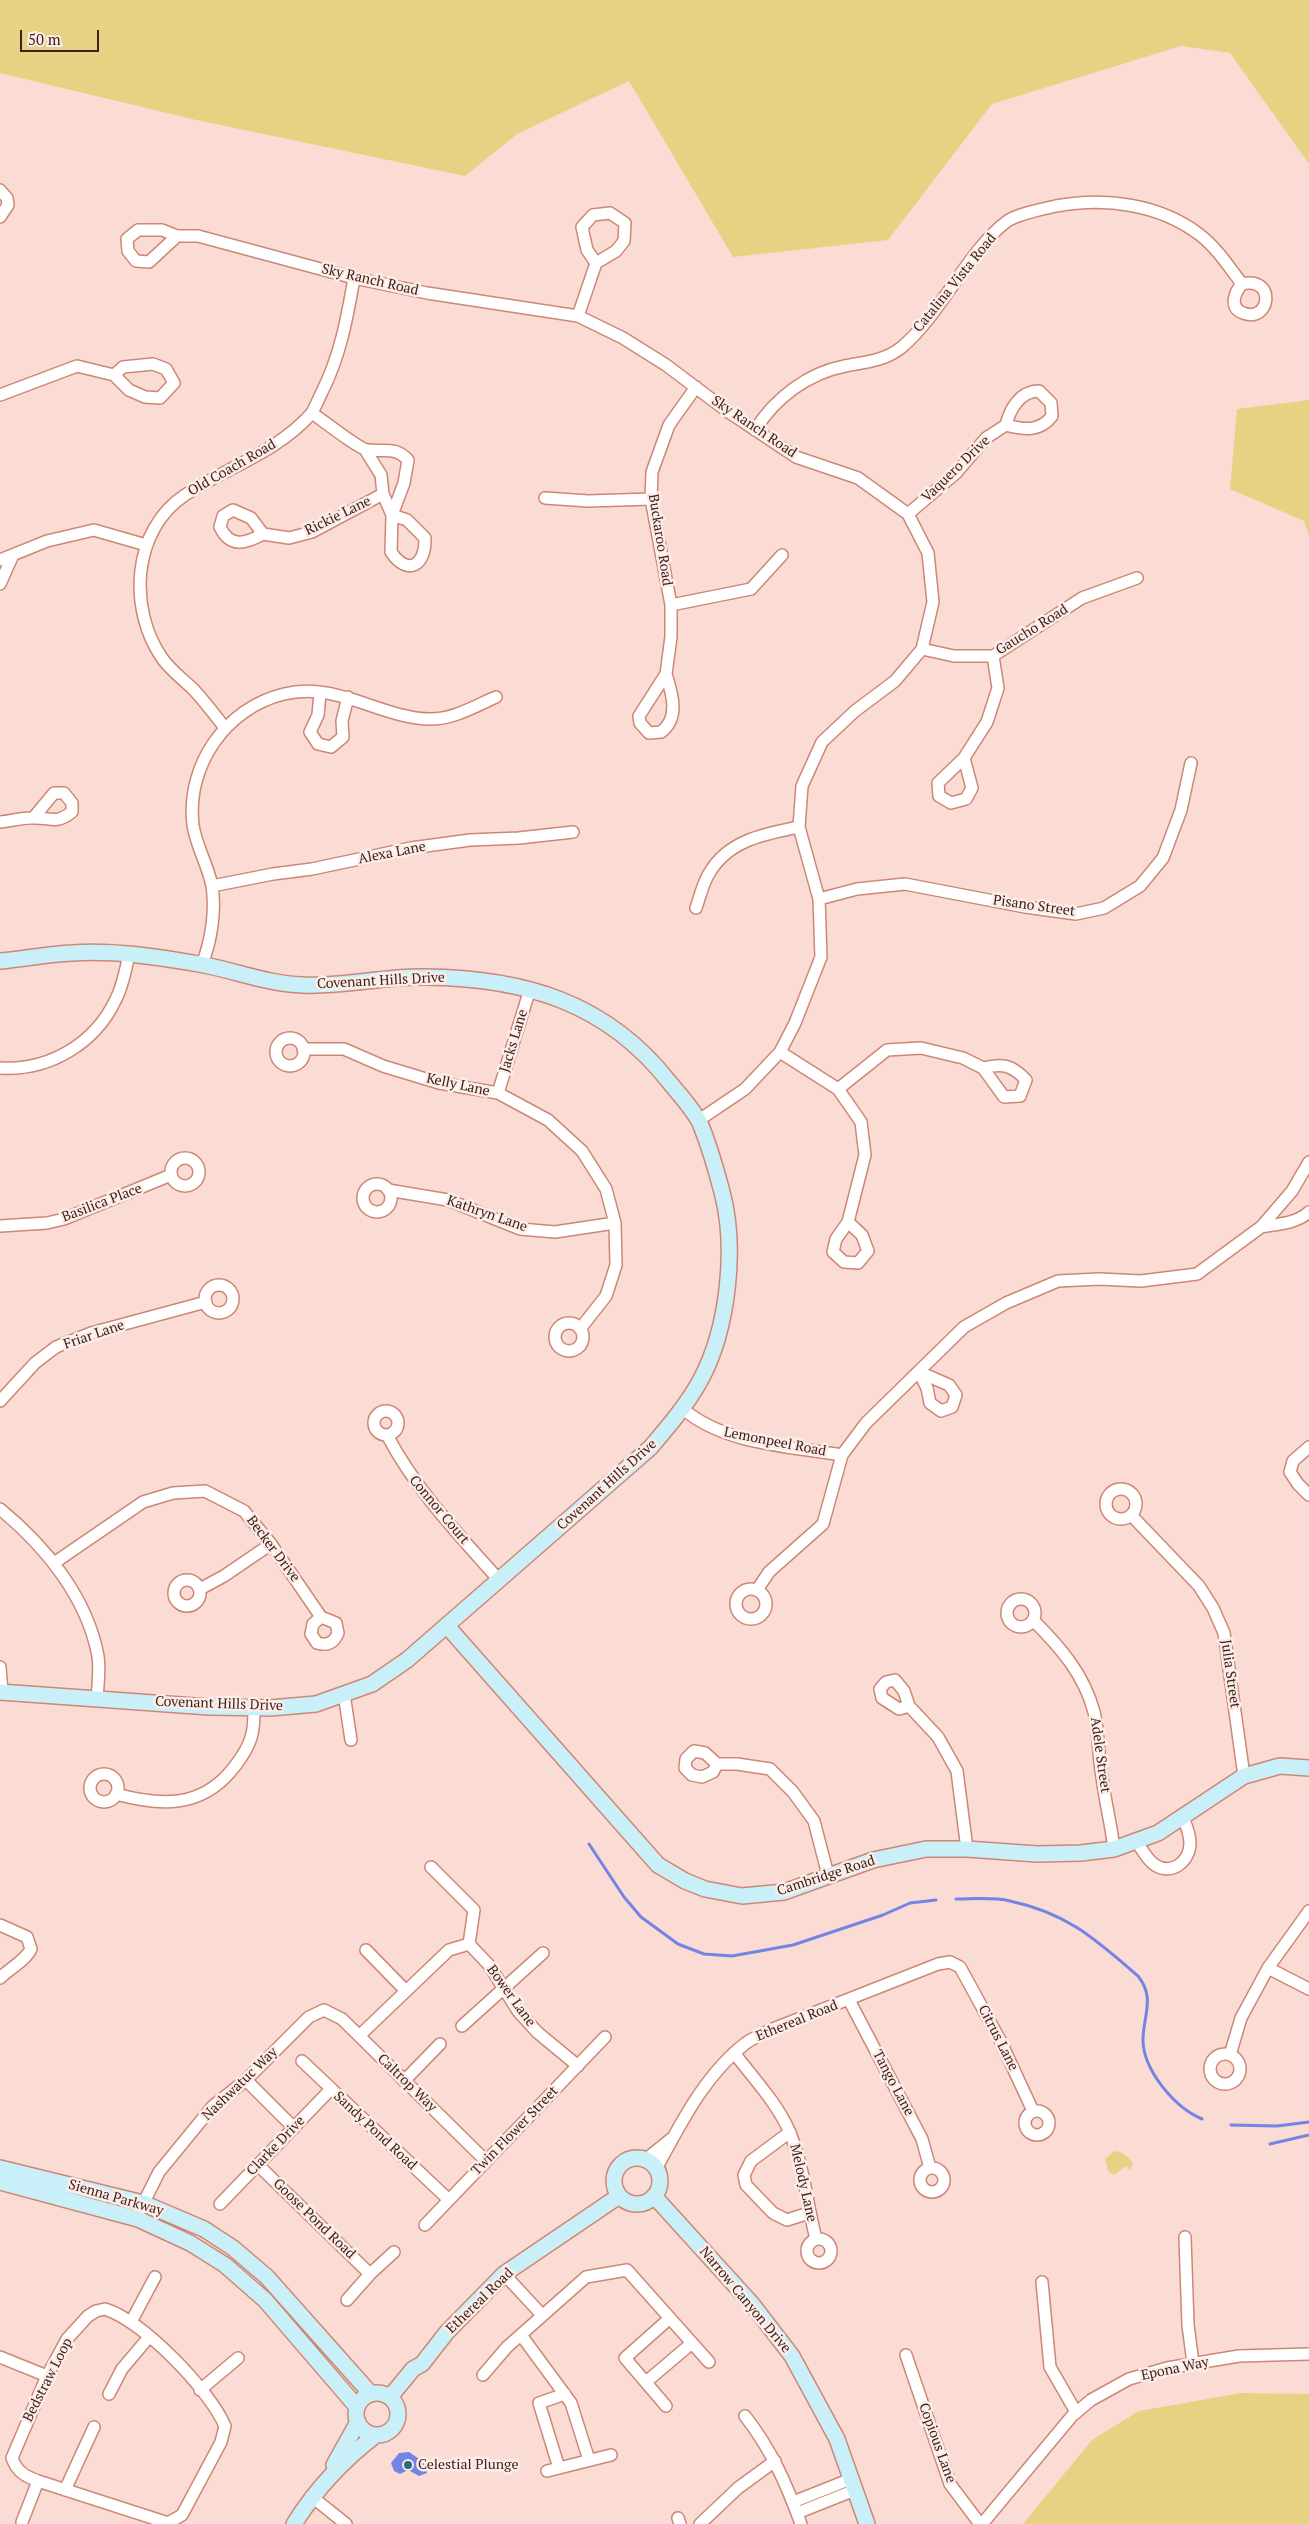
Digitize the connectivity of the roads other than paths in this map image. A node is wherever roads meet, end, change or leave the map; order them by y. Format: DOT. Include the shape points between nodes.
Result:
graph roads {
  1 [pos="0,190"];
  2 [pos="0,217"];
  3 [pos="177,236"];
  4 [pos="596,263"];
  5 [pos="354,278"];
  6 [pos="1242,284"];
  7 [pos="578,316"];
  8 [pos="114,375"];
  9 [pos="696,387"];
  10 [pos="0,395"];
  11 [pos="312,413"];
  12 [pos="1006,425"];
  13 [pos="756,430"];
  14 [pos="366,450"];
  15 [pos="383,494"];
  16 [pos="545,498"];
  17 [pos="651,499"];
  18 [pos="908,514"];
  19 [pos="263,534"];
  20 [pos="146,545"];
  21 [pos="13,555"];
  22 [pos="782,555"];
  23 [pos="0,560"];
  24 [pos="1138,578"];
  25 [pos="0,584"];
  26 [pos="671,605"];
  27 [pos="922,650"];
  28 [pos="993,656"];
  29 [pos="666,674"];
  30 [pos="320,693"];
  31 [pos="348,697"];
  32 [pos="496,697"];
  33 [pos="225,728"];
  34 [pos="964,758"];
  35 [pos="1191,763"];
  36 [pos="34,817"];
  37 [pos="0,822"];
  38 [pos="799,827"];
  39 [pos="573,832"];
  40 [pos="212,886"];
  41 [pos="819,899"];
  42 [pos="696,908"];
  43 [pos="129,954"];
  44 [pos="0,960"];
  45 [pos="202,964"];
  46 [pos="530,989"];
  47 [pos="304,1049"];
  48 [pos="780,1052"];
  49 [pos="0,1068"];
  50 [pos="983,1068"];
  51 [pos="838,1089"];
  52 [pos="498,1093"];
  53 [pos="699,1120"];
  54 [pos="1309,1162"];
  55 [pos="172,1175"];
  56 [pos="388,1190"];
  57 [pos="1309,1212"];
  58 [pos="848,1222"];
  59 [pos="615,1223"];
  60 [pos="0,1226"];
  61 [pos="1261,1227"];
  62 [pos="206,1302"];
  63 [pos="580,1329"];
  64 [pos="0,1400"];
  65 [pos="683,1410"];
  66 [pos="387,1435"];
  67 [pos="1309,1447"];
  68 [pos="842,1455"];
  69 [pos="1309,1495"];
  70 [pos="0,1509"];
  71 [pos="1132,1515"];
  72 [pos="271,1544"];
  73 [pos="54,1562"];
  74 [pos="499,1580"];
  75 [pos="200,1588"];
  76 [pos="757,1590"];
  77 [pos="321,1617"];
  78 [pos="1033,1620"];
  79 [pos="447,1626"];
  80 [pos="0,1667"];
  81 [pos="1,1692"];
  82 [pos="344,1694"];
  83 [pos="98,1698"];
  84 [pos="909,1706"];
  85 [pos="254,1708"];
  86 [pos="351,1740"];
  87 [pos="717,1764"];
  88 [pos="1309,1768"];
  89 [pos="1244,1776"];
  90 [pos="116,1794"];
  91 [pos="1183,1817"];
  92 [pos="1136,1841"];
  93 [pos="966,1849"];
  94 [pos="1114,1849"];
  95 [pos="431,1867"];
  96 [pos="828,1875"];
  97 [pos="1309,1911"];
  98 [pos="0,1925"];
  99 [pos="469,1944"];
  100 [pos="366,1950"];
  101 [pos="543,1953"];
  102 [pos="960,1967"];
  103 [pos="1268,1968"];
  104 [pos="0,1978"];
  105 [pos="503,1989"];
  106 [pos="1309,1989"];
  107 [pos="406,1991"];
  108 [pos="849,2000"];
  109 [pos="324,2010"];
  110 [pos="462,2026"];
  111 [pos="359,2036"];
  112 [pos="605,2038"];
  113 [pos="440,2044"];
  114 [pos="735,2054"];
  115 [pos="1230,2055"];
  116 [pos="302,2061"];
  117 [pos="578,2066"];
  118 [pos="246,2080"];
  119 [pos="404,2080"];
  120 [pos="331,2089"];
  121 [pos="1033,2111"];
  122 [pos="294,2128"];
  123 [pos="790,2132"];
  124 [pos="486,2161"];
  125 [pos="651,2164"];
  126 [pos="258,2165"];
  127 [pos="0,2168"];
  128 [pos="930,2168"];
  129 [pos="0,2182"];
  130 [pos="619,2196"];
  131 [pos="654,2196"];
  132 [pos="449,2200"];
  133 [pos="142,2203"];
  134 [pos="220,2204"];
  135 [pos="809,2213"];
  136 [pos="138,2219"];
  137 [pos="425,2225"];
  138 [pos="1185,2237"];
  139 [pos="816,2239"];
  140 [pos="394,2252"];
  141 [pos="370,2274"];
  142 [pos="504,2274"];
  143 [pos="155,2277"];
  144 [pos="1042,2282"];
  145 [pos="347,2300"];
  146 [pos="542,2315"];
  147 [pos="670,2318"];
  148 [pos="131,2322"];
  149 [pos="521,2335"];
  150 [pos="148,2337"];
  151 [pos="692,2343"];
  152 [pos="1309,2354"];
  153 [pos="906,2355"];
  154 [pos="0,2356"];
  155 [pos="238,2358"];
  156 [pos="709,2362"];
  157 [pos="1193,2363"];
  158 [pos="483,2375"];
  159 [pos="47,2376"];
  160 [pos="646,2382"];
  161 [pos="200,2390"];
  162 [pos="109,2394"];
  163 [pos="371,2394"];
  164 [pos="565,2394"];
  165 [pos="393,2401"];
  166 [pos="666,2406"];
  167 [pos="358,2407"];
  168 [pos="1076,2412"];
  169 [pos="745,2416"];
  170 [pos="358,2422"];
  171 [pos="94,2427"];
  172 [pos="376,2435"];
  173 [pos="611,2455"];
  174 [pos="589,2460"];
  175 [pos="775,2462"];
  176 [pos="326,2480"];
  177 [pos="38,2481"];
  178 [pos="853,2485"];
  179 [pos="65,2490"];
  180 [pos="311,2496"];
  181 [pos="797,2513"];
  182 [pos="141,2520"];
  183 [pos="22,2522"];
  184 [pos="294,2524"];
  185 [pos="346,2524"];
  186 [pos="700,2524"];
  187 [pos="867,2524"];
  188 [pos="981,2524"];
  1 -- 2 [label="street" via="8,205"];
  3 -- 5 [label="street, Sky Ranch Road" via="198,236"];
  4 -- 4 [label="street" via="587,250 582,228 593,215 610,213 625,223 624,242"];
  4 -- 7 [label="street"];
  5 -- 7 [label="street, Sky Ranch Road" via="427,293"];
  5 -- 11 [label="street, Old Coach Road" via="344,335 329,379"];
  6 -- 13 [label="street, Catalina Vista Road" via="1200,235 1162,213 1127,204 1084,200 1044,208 1007,221 981,248 950,292 901,347 874,362 844,366 815,375 767,411"];
  7 -- 9 [label="street, Sky Ranch Road" via="623,338"];
  8 -- 8 [label="street" via="129,390 145,397 160,398 174,383 166,369 153,364 123,367"];
  8 -- 10 [label="street" via="77,366"];
  9 -- 13 [label="street, Sky Ranch Road"];
  9 -- 17 [label="street, Buckaroo Road" via="669,425 661,443 652,472"];
  11 -- 14 [label="street"];
  11 -- 20 [label="street, Old Coach Road" via="271,448 183,496 160,518"];
  12 -- 18 [label="street, Vaquero Drive" via="986,438 956,473"];
  13 -- 18 [label="street, Sky Ranch Road" via="796,457 858,478"];
  14 -- 15 [label="street" via="381,475"];
  14 -- 15 [label="street" via="391,449 401,452 408,460 404,483 392,515"];
  15 -- 19 [label="street, Rickie Lane" via="312,532 289,538"];
  16 -- 17 [label="street" via="588,501"];
  17 -- 26 [label="street, Buckaroo Road"];
  18 -- 27 [label="street, Sky Ranch Road" via="928,553 933,602"];
  20 -- 21 [label="street" via="94,530 47,540"];
  20 -- 33 [label="street, Old Coach Road" via="138,577 146,625 162,658 196,692"];
  21 -- 23 [label="street"];
  21 -- 25 [label="street"];
  22 -- 26 [label="street" via="751,590"];
  24 -- 28 [label="street, Gaucho Road" via="1082,598"];
  26 -- 29 [label="street, Buckaroo Road"];
  27 -- 28 [label="street, Gaucho Road" via="954,656"];
  27 -- 38 [label="street, Sky Ranch Road" via="895,681 855,711 822,742 802,786"];
  28 -- 34 [label="street" via="998,688 987,722"];
  29 -- 29 [label="street, Buckaroo Road" via="673,697 672,718 661,732 649,733 640,723 639,716"];
  30 -- 31 [label="street"];
  30 -- 31 [label="street" via="318,715 310,732 318,744 331,747 343,737 342,721"];
  30 -- 33 [label="street" via="302,692 276,697 252,708"];
  31 -- 32 [label="street" via="429,719 457,714"];
  33 -- 40 [label="street" via="203,763 194,790 195,833"];
  35 -- 41 [label="street, Pisano Street" via="1181,810 1163,858 1140,886 1104,908 1076,914 905,884 857,889"];
  36 -- 37 [label="street"];
  38 -- 41 [label="street, Sky Ranch Road"];
  38 -- 42 [label="street" via="754,837 726,852 709,873"];
  39 -- 40 [label="street, Alexa Lane" via="412,848"];
  40 -- 45 [label="street" via="211,930"];
  41 -- 48 [label="street, Sky Ranch Road" via="820,957 795,1023"];
  43 -- 44 [label="street, Covenant Hills Drive" via="74,952"];
  43 -- 45 [label="street, Covenant Hills Drive"];
  43 -- 49 [label="street" via="117,998 91,1035 55,1060 18,1069"];
  45 -- 46 [label="street, Covenant Hills Drive" via="265,981 304,986 421,976 482,978"];
  46 -- 52 [label="street, Jacks Lane"];
  46 -- 53 [label="street, Covenant Hills Drive" via="569,1002 617,1029 658,1067"];
  47 -- 52 [label="street, Kelly Lane" via="344,1049 383,1066 439,1083"];
  48 -- 51 [label="street"];
  48 -- 53 [label="street, Sky Ranch Road" via="745,1090"];
  50 -- 51 [label="street" via="962,1058 922,1048 887,1050"];
  51 -- 58 [label="street" via="861,1122 865,1155"];
  52 -- 59 [label="street, Kelly Lane" via="548,1120 582,1151 606,1189"];
  53 -- 65 [label="street, Covenant Hills Drive" via="727,1210 730,1276 715,1343 702,1378"];
  54 -- 61 [label="street" via="1292,1191"];
  55 -- 60 [label="street, Basilica Place" via="64,1219"];
  56 -- 59 [label="street, Kathryn Lane" via="448,1200 520,1229 555,1232"];
  57 -- 61 [label="street" via="1291,1222"];
  59 -- 63 [label="street, Kelly Lane" via="616,1265 606,1296"];
  61 -- 68 [label="street" via="1197,1274 1142,1281 1058,1281 964,1327 866,1423"];
  62 -- 64 [label="street, Friar Lane" via="90,1333 56,1347 35,1363"];
  65 -- 68 [label="street, Lemonpeel Road" via="705,1425 737,1437"];
  65 -- 74 [label="street, Covenant Hills Drive" via="650,1448"];
  66 -- 74 [label="street, Connor Court" via="400,1461 422,1492"];
  67 -- 69 [label="street" via="1293,1461 1290,1472"];
  68 -- 76 [label="street" via="823,1524 769,1572"];
  70 -- 73 [label="street" via="23,1528"];
  71 -- 89 [label="street, Julia Street" via="1199,1586 1224,1633"];
  72 -- 73 [label="street, Becker Drive" via="244,1511 205,1491 173,1493 143,1502"];
  72 -- 75 [label="street"];
  72 -- 77 [label="street, Becker Drive"];
  73 -- 83 [label="street" via="83,1609 96,1649"];
  74 -- 79 [label="street, Covenant Hills Drive"];
  78 -- 94 [label="street, Adele Street" via="1060,1646 1080,1676 1094,1712"];
  79 -- 82 [label="street, Covenant Hills Drive" via="372,1684"];
  79 -- 96 [label="street, Cambridge Road" via="658,1865 706,1889 742,1896 784,1892"];
  80 -- 81 [label="street"];
  81 -- 83 [label="street, Covenant Hills Drive"];
  82 -- 85 [label="street, Covenant Hills Drive" via="316,1704"];
  82 -- 86 [label="street"];
  83 -- 85 [label="street, Covenant Hills Drive"];
  84 -- 93 [label="street" via="938,1737 957,1771"];
  85 -- 90 [label="street" via="252,1733 244,1753 222,1782 209,1791 193,1798 169,1802 150,1802"];
  87 -- 96 [label="street" via="770,1769 793,1792 814,1821"];
  88 -- 89 [label="street, Cambridge Road" via="1280,1766"];
  89 -- 91 [label="street, Cambridge Road"];
  91 -- 92 [label="street, Cambridge Road" via="1158,1833"];
  91 -- 92 [label="street" via="1190,1844 1180,1865 1163,1869 1155,1865"];
  92 -- 94 [label="street, Cambridge Road"];
  93 -- 94 [label="street, Cambridge Road" via="1036,1854"];
  93 -- 96 [label="street, Cambridge Road" via="926,1849 873,1860"];
  95 -- 99 [label="street" via="474,1910"];
  97 -- 103 [label="street"];
  98 -- 104 [label="street" via="27,1937 31,1949 28,1956"];
  99 -- 105 [label="street, Bower Lane" via="489,1965"];
  99 -- 107 [label="street" via="449,1950"];
  100 -- 107 [label="street"];
  101 -- 105 [label="street"];
  102 -- 108 [label="street, Ethereal Road" via="950,1962 938,1964"];
  102 -- 121 [label="street, Citrus Lane" via="1000,2040"];
  103 -- 106 [label="street"];
  103 -- 115 [label="street" via="1241,2018"];
  105 -- 110 [label="street"];
  105 -- 117 [label="street, Bower Lane" via="537,2032"];
  107 -- 111 [label="street"];
  108 -- 114 [label="street, Ethereal Road" via="770,2030 746,2043"];
  108 -- 128 [label="street, Tango Lane" via="922,2139"];
  109 -- 111 [label="street, Caltrop Way" via="342,2020"];
  109 -- 118 [label="street, Nashwatuc Way" via="309,2017"];
  111 -- 119 [label="street, Caltrop Way"];
  112 -- 117 [label="street, Twin Flower Street"];
  113 -- 119 [label="street"];
  114 -- 123 [label="street, Melody Lane" via="771,2100"];
  114 -- 125 [label="street, Ethereal Road" via="715,2074 673,2138"];
  116 -- 120 [label="street, Sandy Pond Road"];
  117 -- 124 [label="street, Twin Flower Street"];
  118 -- 122 [label="street"];
  118 -- 133 [label="street, Nashwatuc Way" via="214,2106 159,2172"];
  119 -- 124 [label="street, Caltrop Way"];
  120 -- 122 [label="street, Clarke Drive"];
  120 -- 132 [label="street, Sandy Pond Road"];
  122 -- 126 [label="street, Clarke Drive"];
  123 -- 135 [label="street, Melody Lane" via="800,2161"];
  123 -- 135 [label="street" via="751,2161 744,2175 746,2185 773,2213 787,2220"];
  124 -- 132 [label="street, Twin Flower Street"];
  125 -- 130 [label="street" via="633,2158 626,2160 617,2170 614,2183"];
  125 -- 131 [label="street" via="659,2183"];
  126 -- 134 [label="street, Clarke Drive"];
  126 -- 141 [label="street, Goose Pond Road"];
  127 -- 133 [label="street, Sienna Parkway"];
  129 -- 136 [label="street, Sienna Parkway"];
  130 -- 131 [label="street" via="636,2204"];
  130 -- 142 [label="street, Ethereal Road"];
  131 -- 178 [label="street, Narrow Canyon Drive" via="752,2304 792,2356 837,2439"];
  132 -- 137 [label="street, Twin Flower Street"];
  133 -- 136 [label="street, Nashwatuc Way"];
  133 -- 163 [label="street, Sienna Parkway" via="204,2229 267,2276"];
  135 -- 139 [label="street, Melody Lane"];
  136 -- 167 [label="street, Sienna Parkway" via="190,2243 225,2265 265,2300"];
  138 -- 157 [label="street" via="1188,2325"];
  140 -- 141 [label="street"];
  141 -- 145 [label="street"];
  142 -- 146 [label="street"];
  142 -- 165 [label="street, Ethereal Road" via="448,2332"];
  143 -- 148 [label="street"];
  144 -- 168 [label="street" via="1050,2367"];
  146 -- 147 [label="street" via="586,2277 627,2270"];
  146 -- 149 [label="street"];
  147 -- 151 [label="street"];
  147 -- 160 [label="street" via="625,2358"];
  148 -- 150 [label="street, Bedstraw Loop"];
  148 -- 159 [label="street, Bedstraw Loop" via="105,2309 88,2316 67,2339"];
  149 -- 158 [label="street"];
  149 -- 164 [label="street"];
  150 -- 161 [label="street, Bedstraw Loop" via="169,2354"];
  150 -- 162 [label="street" via="122,2369"];
  151 -- 156 [label="street"];
  151 -- 160 [label="street"];
  152 -- 157 [label="street, Epona Way" via="1239,2356"];
  153 -- 188 [label="street, Copious Lane" via="950,2484"];
  154 -- 159 [label="street"];
  155 -- 161 [label="street"];
  157 -- 168 [label="street, Epona Way" via="1129,2379"];
  159 -- 177 [label="street, Bedstraw Loop" via="12,2458 22,2474"];
  160 -- 166 [label="street"];
  161 -- 182 [label="street, Bedstraw Loop" via="225,2426 221,2442 182,2515 168,2523"];
  163 -- 165 [label="street" via="381,2393"];
  163 -- 167 [label="street" via="360,2401"];
  164 -- 174 [label="street" via="571,2403"];
  164 -- 174 [label="street" via="539,2403 553,2470"];
  165 -- 172 [label="street, Ethereal Road" via="398,2417 395,2426"];
  167 -- 170 [label="street, Ethereal Road"];
  168 -- 188 [label="street, Epona Way"];
  169 -- 175 [label="street"];
  170 -- 172 [label="street" via="365,2431"];
  170 -- 176 [label="street, Ethereal Road"];
  171 -- 179 [label="street"];
  172 -- 176 [label="street, Ethereal Road"];
  173 -- 174 [label="street"];
  175 -- 181 [label="street"];
  175 -- 186 [label="street" via="738,2488"];
  176 -- 180 [label="street, Ethereal Road"];
  177 -- 179 [label="street, Bedstraw Loop"];
  177 -- 183 [label="street"];
  178 -- 181 [label="street"];
  178 -- 187 [label="street, Narrow Canyon Drive"];
  179 -- 182 [label="street, Bedstraw Loop"];
  180 -- 184 [label="street, Ethereal Road"];
  180 -- 185 [label="street"];
}
